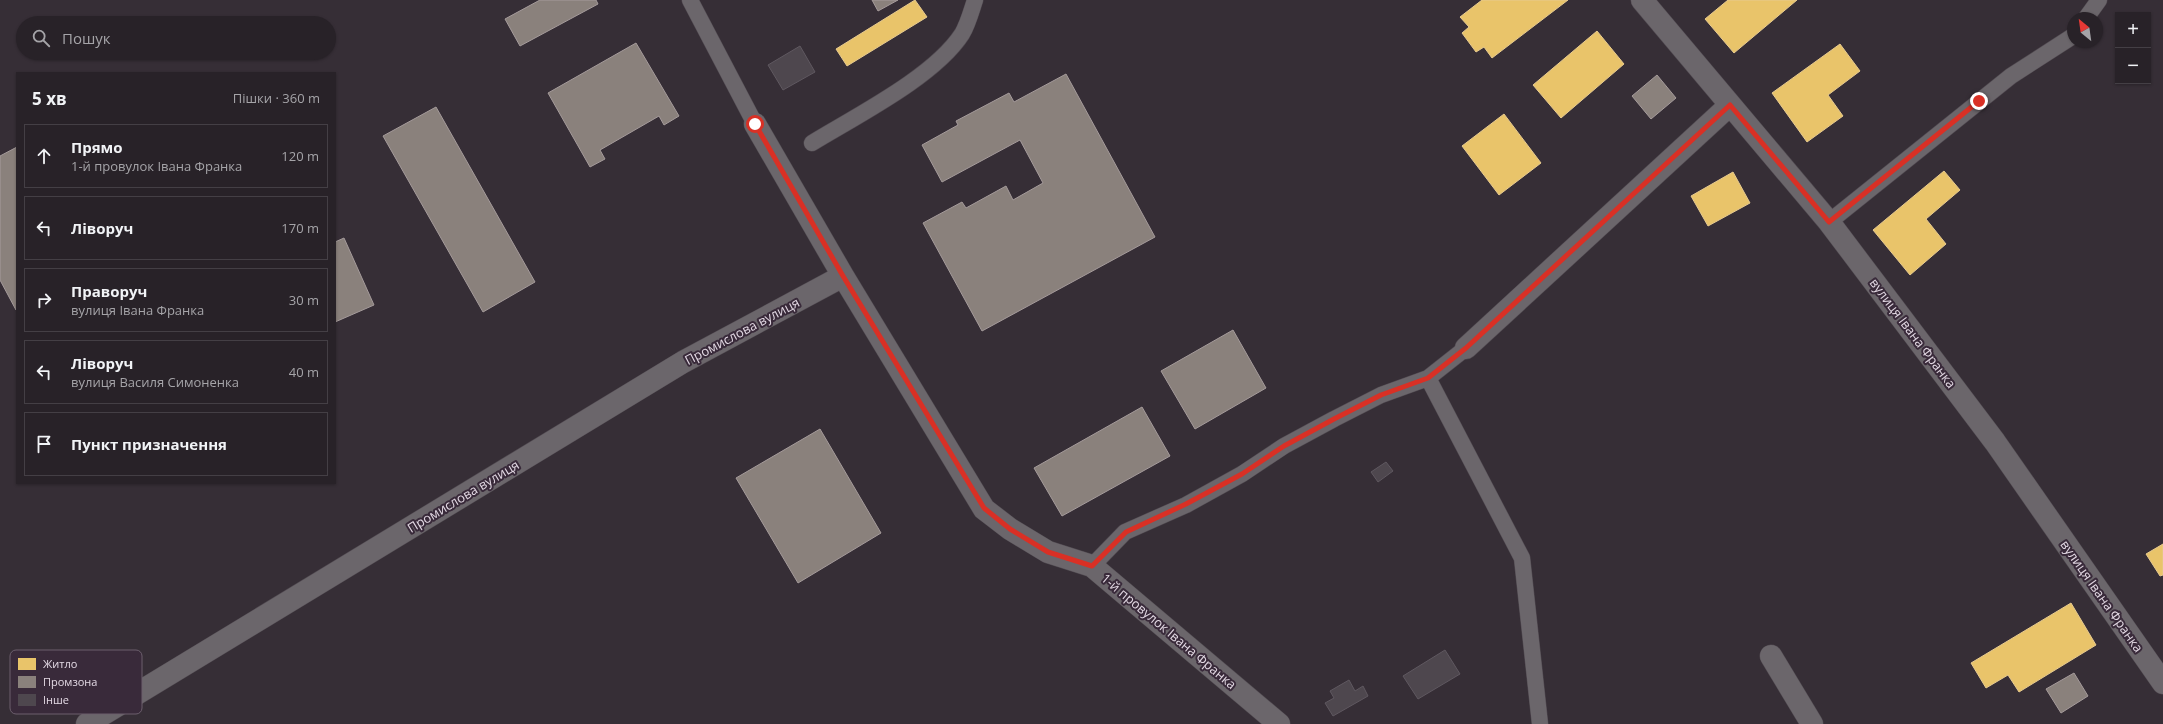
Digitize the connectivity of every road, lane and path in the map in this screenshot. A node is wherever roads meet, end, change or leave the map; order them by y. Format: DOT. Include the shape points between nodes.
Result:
graph roads {
  1 [pos="690,0"];
  2 [pos="974,0"];
  3 [pos="1642,0"];
  4 [pos="2099,0"];
  5 [pos="2090,12"];
  6 [pos="2067,40"];
  7 [pos="1730,105"];
  8 [pos="755,124"];
  9 [pos="812,143"];
  10 [pos="1829,222"];
  11 [pos="843,276"];
  12 [pos="1466,348"];
  13 [pos="1428,378"];
  14 [pos="1092,566"];
  15 [pos="1771,656"];
  16 [pos="2163,683"];
  17 [pos="142,691"];
  18 [pos="103,714"];
  19 [pos="87,724"];
  20 [pos="1279,724"];
  21 [pos="1540,724"];
  22 [pos="1812,724"];
  1 -- 8 [label="lane"];
  2 -- 9 [label="lane" via="962,34 934,65 913,81"];
  3 -- 7 [label="street, вулиця Івана Франка"];
  4 -- 5 [label="lane"];
  6 -- 10 [label="lane" via="2011,76"];
  7 -- 10 [label="street, вулиця Івана Франка"];
  7 -- 12 [label="street"];
  8 -- 11 [label="street, 1-й провулок Івана Франка"];
  10 -- 16 [label="street, вулиця Івана Франка" via="1995,442"];
  11 -- 14 [label="street, 1-й провулок Івана Франка" via="984,508 1010,529 1048,552"];
  11 -- 17 [label="street, Промислова вулиця" via="683,362"];
  12 -- 13 [label="lane"];
  13 -- 14 [label="lane" via="1381,395 1284,446 1242,474 1126,532"];
  13 -- 21 [label="lane" via="1522,558"];
  14 -- 20 [label="street, 1-й провулок Івана Франка"];
  15 -- 22 [label="street"];
  18 -- 19 [label="street, Промислова вулиця"];
}
